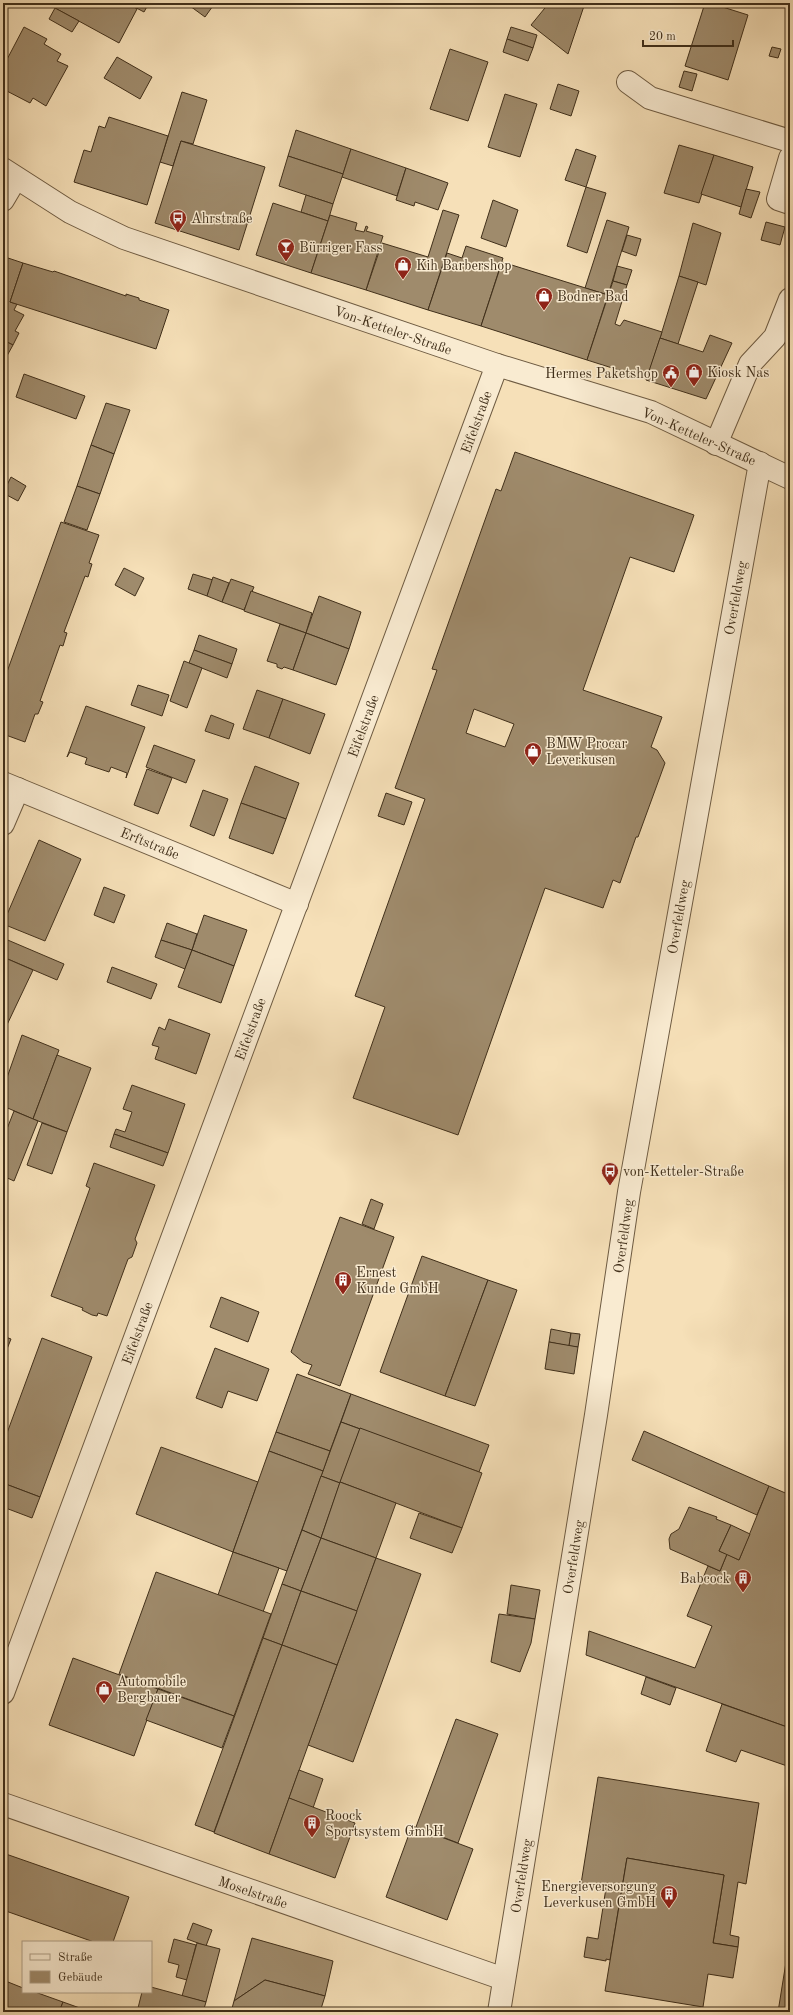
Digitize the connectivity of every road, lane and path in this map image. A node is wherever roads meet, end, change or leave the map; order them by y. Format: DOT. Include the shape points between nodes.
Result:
graph roads {
  1 [pos="628,82"];
  2 [pos="790,141"];
  3 [pos="790,158"];
  4 [pos="9,173"];
  5 [pos="3,200"];
  6 [pos="790,203"];
  7 [pos="790,299"];
  8 [pos="497,365"];
  9 [pos="716,444"];
  10 [pos="760,463"];
  11 [pos="790,478"];
  12 [pos="11,786"];
  13 [pos="3,824"];
  14 [pos="297,904"];
  15 [pos="3,1694"];
  16 [pos="3,1804"];
  17 [pos="504,1979"];
  18 [pos="499,2012"];
  1 -- 2 [label="street" via="650,98"];
  3 -- 6 [label="street" via="778,199"];
  4 -- 5 [label="street"];
  4 -- 8 [label="street, Von-Ketteler-Straße" via="70,212 124,238"];
  7 -- 9 [label="street" via="775,337 750,364"];
  8 -- 9 [label="street, Von-Ketteler-Straße" via="651,412"];
  8 -- 14 [label="street, Eifelstraße"];
  9 -- 10 [label="street, Von-Ketteler-Straße"];
  10 -- 11 [label="street, Von-Ketteler-Straße"];
  10 -- 17 [label="street, Overfeldweg" via="630,1184 596,1415"];
  12 -- 13 [label="street"];
  12 -- 14 [label="street, Erftstraße"];
  14 -- 15 [label="street, Eifelstraße"];
  16 -- 17 [label="street, Moselstraße"];
  17 -- 18 [label="street, Overfeldweg"];
}
